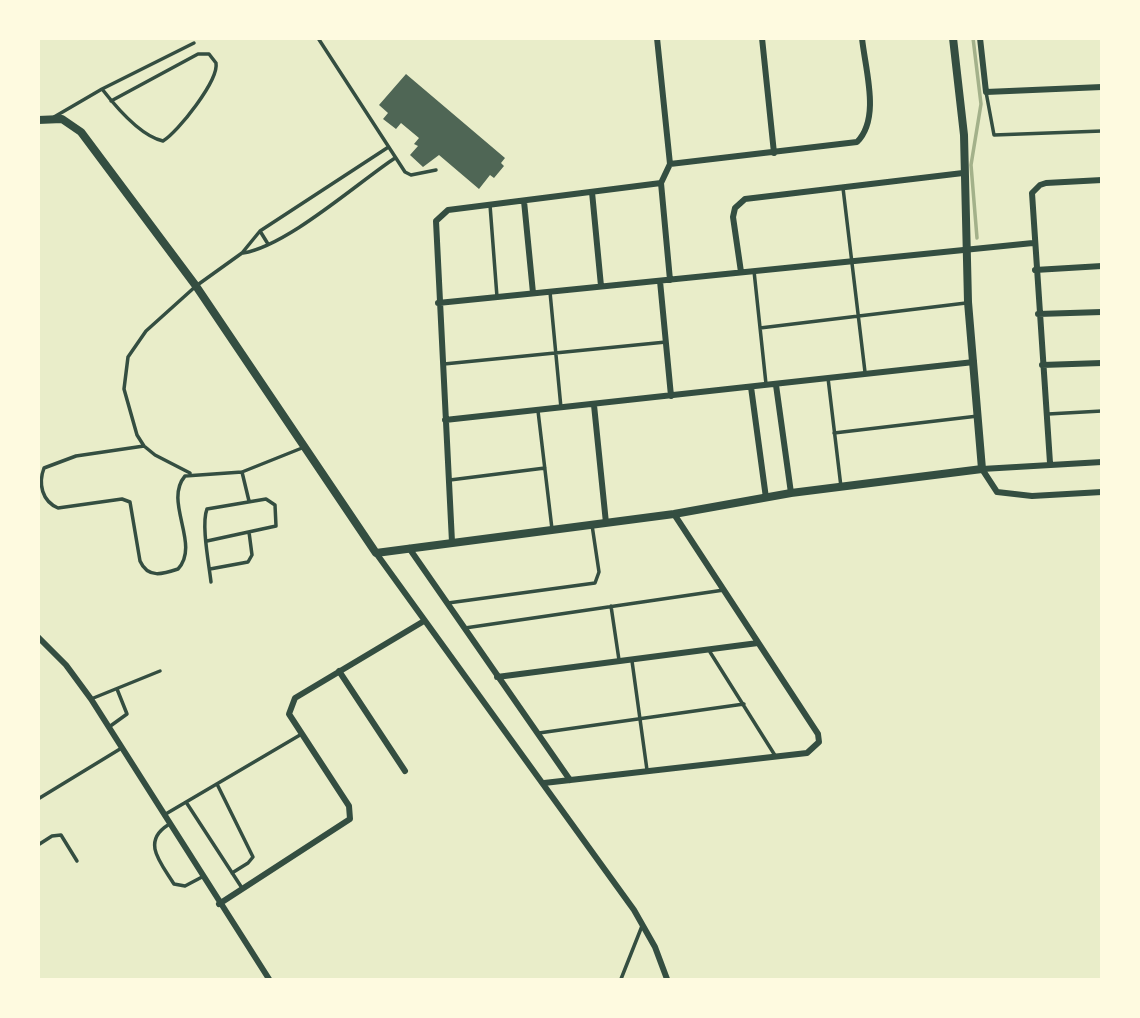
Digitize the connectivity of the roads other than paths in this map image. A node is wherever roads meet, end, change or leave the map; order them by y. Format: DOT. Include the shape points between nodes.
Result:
graph roads {
  1 [pos="318,38"];
  2 [pos="657,38"];
  3 [pos="762,38"];
  4 [pos="862,38"];
  5 [pos="953,38"];
  6 [pos="980,38"];
  7 [pos="194,43"];
  8 [pos="1101,87"];
  9 [pos="102,89"];
  10 [pos="986,92"];
  11 [pos="111,101"];
  12 [pos="52,118"];
  13 [pos="38,120"];
  14 [pos="1101,131"];
  15 [pos="387,148"];
  16 [pos="774,153"];
  17 [pos="395,158"];
  18 [pos="670,164"];
  19 [pos="436,170"];
  20 [pos="962,173"];
  21 [pos="1101,180"];
  22 [pos="661,183"];
  23 [pos="842,186"];
  24 [pos="592,192"];
  25 [pos="524,201"];
  26 [pos="490,205"];
  27 [pos="260,231"];
  28 [pos="1033,243"];
  29 [pos="268,245"];
  30 [pos="966,250"];
  31 [pos="242,253"];
  32 [pos="852,261"];
  33 [pos="1101,267"];
  34 [pos="1035,270"];
  35 [pos="754,271"];
  36 [pos="741,272"];
  37 [pos="670,279"];
  38 [pos="660,281"];
  39 [pos="196,286"];
  40 [pos="601,286"];
  41 [pos="550,292"];
  42 [pos="533,293"];
  43 [pos="497,297"];
  44 [pos="968,302"];
  45 [pos="438,303"];
  46 [pos="1101,312"];
  47 [pos="858,314"];
  48 [pos="1038,314"];
  49 [pos="760,328"];
  50 [pos="666,342"];
  51 [pos="556,353"];
  52 [pos="974,362"];
  53 [pos="1101,363"];
  54 [pos="442,364"];
  55 [pos="1042,365"];
  56 [pos="864,372"];
  57 [pos="828,378"];
  58 [pos="776,385"];
  59 [pos="766,386"];
  60 [pos="751,387"];
  61 [pos="671,396"];
  62 [pos="594,405"];
  63 [pos="561,408"];
  64 [pos="538,411"];
  65 [pos="1101,411"];
  66 [pos="1046,415"];
  67 [pos="978,416"];
  68 [pos="445,420"];
  69 [pos="834,433"];
  70 [pos="144,446"];
  71 [pos="303,448"];
  72 [pos="1101,462"];
  73 [pos="1050,463"];
  74 [pos="545,468"];
  75 [pos="982,469"];
  76 [pos="242,472"];
  77 [pos="190,473"];
  78 [pos="448,480"];
  79 [pos="841,487"];
  80 [pos="1101,492"];
  81 [pos="791,493"];
  82 [pos="766,498"];
  83 [pos="250,501"];
  84 [pos="674,514"];
  85 [pos="606,523"];
  86 [pos="592,525"];
  87 [pos="552,530"];
  88 [pos="249,532"];
  89 [pos="207,541"];
  90 [pos="452,542"];
  91 [pos="409,548"];
  92 [pos="376,553"];
  93 [pos="210,569"];
  94 [pos="211,582"];
  95 [pos="726,590"];
  96 [pos="446,603"];
  97 [pos="611,607"];
  98 [pos="424,621"];
  99 [pos="463,628"];
  100 [pos="38,637"];
  101 [pos="758,643"];
  102 [pos="710,652"];
  103 [pos="632,661"];
  104 [pos="619,662"];
  105 [pos="160,671"];
  106 [pos="340,671"];
  107 [pos="497,677"];
  108 [pos="117,688"];
  109 [pos="91,699"];
  110 [pos="744,704"];
  111 [pos="639,718"];
  112 [pos="108,728"];
  113 [pos="300,734"];
  114 [pos="537,734"];
  115 [pos="120,749"];
  116 [pos="777,757"];
  117 [pos="405,771"];
  118 [pos="647,772"];
  119 [pos="570,780"];
  120 [pos="544,783"];
  121 [pos="217,784"];
  122 [pos="38,799"];
  123 [pos="186,802"];
  124 [pos="163,816"];
  125 [pos="168,825"];
  126 [pos="38,845"];
  127 [pos="77,861"];
  128 [pos="232,873"];
  129 [pos="202,877"];
  130 [pos="243,889"];
  131 [pos="219,904"];
  132 [pos="643,924"];
  133 [pos="269,979"];
  134 [pos="621,979"];
  135 [pos="667,979"];
  1 -- 15 [label="lane"];
  2 -- 18 [label="street"];
  3 -- 16 [label="street"];
  4 -- 16 [label="street" via="870,115 863,135 850,144"];
  5 -- 20 [label="street" via="964,135"];
  6 -- 10 [label="street"];
  7 -- 9 [label="lane"];
  8 -- 10 [label="street"];
  9 -- 11 [label="lane"];
  9 -- 12 [label="lane"];
  10 -- 14 [label="lane" via="994,135"];
  11 -- 11 [label="lane" via="198,54 209,54 216,63 215,76 177,130 163,141"];
  12 -- 13 [label="street"];
  12 -- 39 [label="street" via="81,132"];
  15 -- 17 [label="lane"];
  15 -- 27 [label="lane"];
  16 -- 18 [label="street"];
  17 -- 19 [label="lane" via="411,176"];
  17 -- 29 [label="lane"];
  18 -- 22 [label="street"];
  20 -- 23 [label="street"];
  20 -- 30 [label="street"];
  21 -- 28 [label="street" via="1046,183 1035,188"];
  22 -- 24 [label="street"];
  22 -- 37 [label="street"];
  23 -- 32 [label="lane"];
  23 -- 36 [label="street" via="740,203 733,217"];
  24 -- 25 [label="street"];
  24 -- 40 [label="street"];
  25 -- 26 [label="street"];
  25 -- 42 [label="street"];
  26 -- 43 [label="lane"];
  26 -- 45 [label="street" via="448,210 438,216"];
  27 -- 29 [label="lane"];
  27 -- 31 [label="lane"];
  28 -- 30 [label="street"];
  28 -- 34 [label="street"];
  29 -- 31 [label="lane"];
  30 -- 32 [label="street"];
  30 -- 44 [label="street"];
  31 -- 39 [label="lane"];
  32 -- 35 [label="street"];
  32 -- 47 [label="lane"];
  33 -- 34 [label="street"];
  34 -- 48 [label="street"];
  35 -- 36 [label="street"];
  35 -- 49 [label="lane"];
  36 -- 37 [label="street"];
  37 -- 38 [label="street"];
  38 -- 40 [label="street"];
  38 -- 50 [label="street"];
  39 -- 70 [label="lane" via="146,331 128,357 124,389"];
  39 -- 71 [label="street"];
  40 -- 41 [label="street"];
  41 -- 42 [label="street"];
  41 -- 51 [label="lane"];
  42 -- 43 [label="street"];
  43 -- 45 [label="street"];
  44 -- 47 [label="lane"];
  44 -- 52 [label="street"];
  45 -- 54 [label="street"];
  46 -- 48 [label="street"];
  47 -- 49 [label="lane"];
  47 -- 56 [label="lane"];
  48 -- 55 [label="street"];
  49 -- 59 [label="lane"];
  50 -- 51 [label="lane"];
  50 -- 61 [label="street"];
  51 -- 54 [label="lane"];
  51 -- 63 [label="lane"];
  52 -- 56 [label="street"];
  52 -- 67 [label="street"];
  53 -- 55 [label="street"];
  54 -- 68 [label="street"];
  55 -- 66 [label="street"];
  56 -- 57 [label="street"];
  57 -- 58 [label="street"];
  57 -- 69 [label="lane"];
  58 -- 59 [label="street"];
  58 -- 81 [label="street"];
  59 -- 60 [label="street"];
  60 -- 61 [label="street"];
  60 -- 82 [label="street"];
  61 -- 62 [label="street"];
  62 -- 63 [label="street"];
  62 -- 85 [label="street"];
  63 -- 64 [label="street"];
  64 -- 68 [label="street"];
  64 -- 74 [label="lane"];
  65 -- 66 [label="lane"];
  66 -- 73 [label="street"];
  67 -- 69 [label="lane"];
  67 -- 75 [label="street"];
  68 -- 78 [label="street"];
  69 -- 79 [label="lane"];
  70 -- 77 [label="lane"];
  70 -- 77 [label="lane" via="51,463 41,477 44,497 58,508 126,499 133,508 143,568 153,574 166,573 178,569 186,555 179,486"];
  71 -- 76 [label="lane"];
  71 -- 92 [label="street"];
  72 -- 73 [label="street"];
  73 -- 75 [label="street"];
  74 -- 78 [label="lane"];
  74 -- 87 [label="lane"];
  75 -- 79 [label="street"];
  75 -- 80 [label="street" via="997,492 1032,496"];
  76 -- 77 [label="lane"];
  76 -- 83 [label="lane"];
  78 -- 90 [label="street"];
  79 -- 81 [label="street"];
  81 -- 82 [label="street"];
  82 -- 84 [label="street"];
  83 -- 88 [label="lane" via="272,502 278,522"];
  83 -- 89 [label="lane" via="207,509"];
  84 -- 85 [label="street"];
  84 -- 95 [label="street"];
  85 -- 86 [label="street"];
  86 -- 87 [label="street"];
  86 -- 96 [label="lane" via="599,572 595,583"];
  87 -- 90 [label="street"];
  88 -- 89 [label="lane"];
  88 -- 93 [label="lane" via="252,555 248,562"];
  89 -- 93 [label="lane"];
  90 -- 91 [label="street"];
  91 -- 92 [label="street"];
  91 -- 96 [label="street"];
  92 -- 98 [label="street"];
  93 -- 94 [label="lane"];
  95 -- 97 [label="lane"];
  95 -- 101 [label="street"];
  96 -- 99 [label="street"];
  97 -- 99 [label="lane"];
  97 -- 104 [label="lane"];
  98 -- 106 [label="street"];
  98 -- 120 [label="street"];
  99 -- 107 [label="street"];
  100 -- 109 [label="street"];
  101 -- 102 [label="street"];
  101 -- 116 [label="street" via="818,734 813,751"];
  102 -- 103 [label="street"];
  102 -- 110 [label="lane"];
  103 -- 104 [label="street"];
  103 -- 111 [label="lane"];
  104 -- 107 [label="street"];
  105 -- 108 [label="lane"];
  106 -- 113 [label="street" via="295,698 289,714"];
  106 -- 117 [label="street"];
  107 -- 114 [label="street"];
  108 -- 109 [label="lane"];
  108 -- 112 [label="lane" via="127,714"];
  109 -- 112 [label="street"];
  110 -- 111 [label="lane"];
  110 -- 116 [label="lane"];
  111 -- 114 [label="lane"];
  111 -- 118 [label="lane"];
  112 -- 115 [label="street"];
  113 -- 121 [label="lane"];
  113 -- 130 [label="street" via="349,806 350,820"];
  114 -- 119 [label="street"];
  115 -- 122 [label="lane"];
  115 -- 124 [label="street"];
  116 -- 118 [label="street"];
  118 -- 119 [label="street"];
  119 -- 120 [label="street"];
  120 -- 132 [label="street"];
  121 -- 123 [label="lane"];
  121 -- 128 [label="lane" via="253,857"];
  123 -- 124 [label="lane"];
  123 -- 128 [label="lane"];
  124 -- 125 [label="street"];
  125 -- 129 [label="street"];
  125 -- 129 [label="lane" via="157,832 154,841 174,884 185,886"];
  126 -- 127 [label="lane" via="61,835"];
  128 -- 130 [label="lane"];
  129 -- 131 [label="street"];
  130 -- 131 [label="street"];
  131 -- 133 [label="street"];
  132 -- 134 [label="lane"];
  132 -- 135 [label="street"];
}
